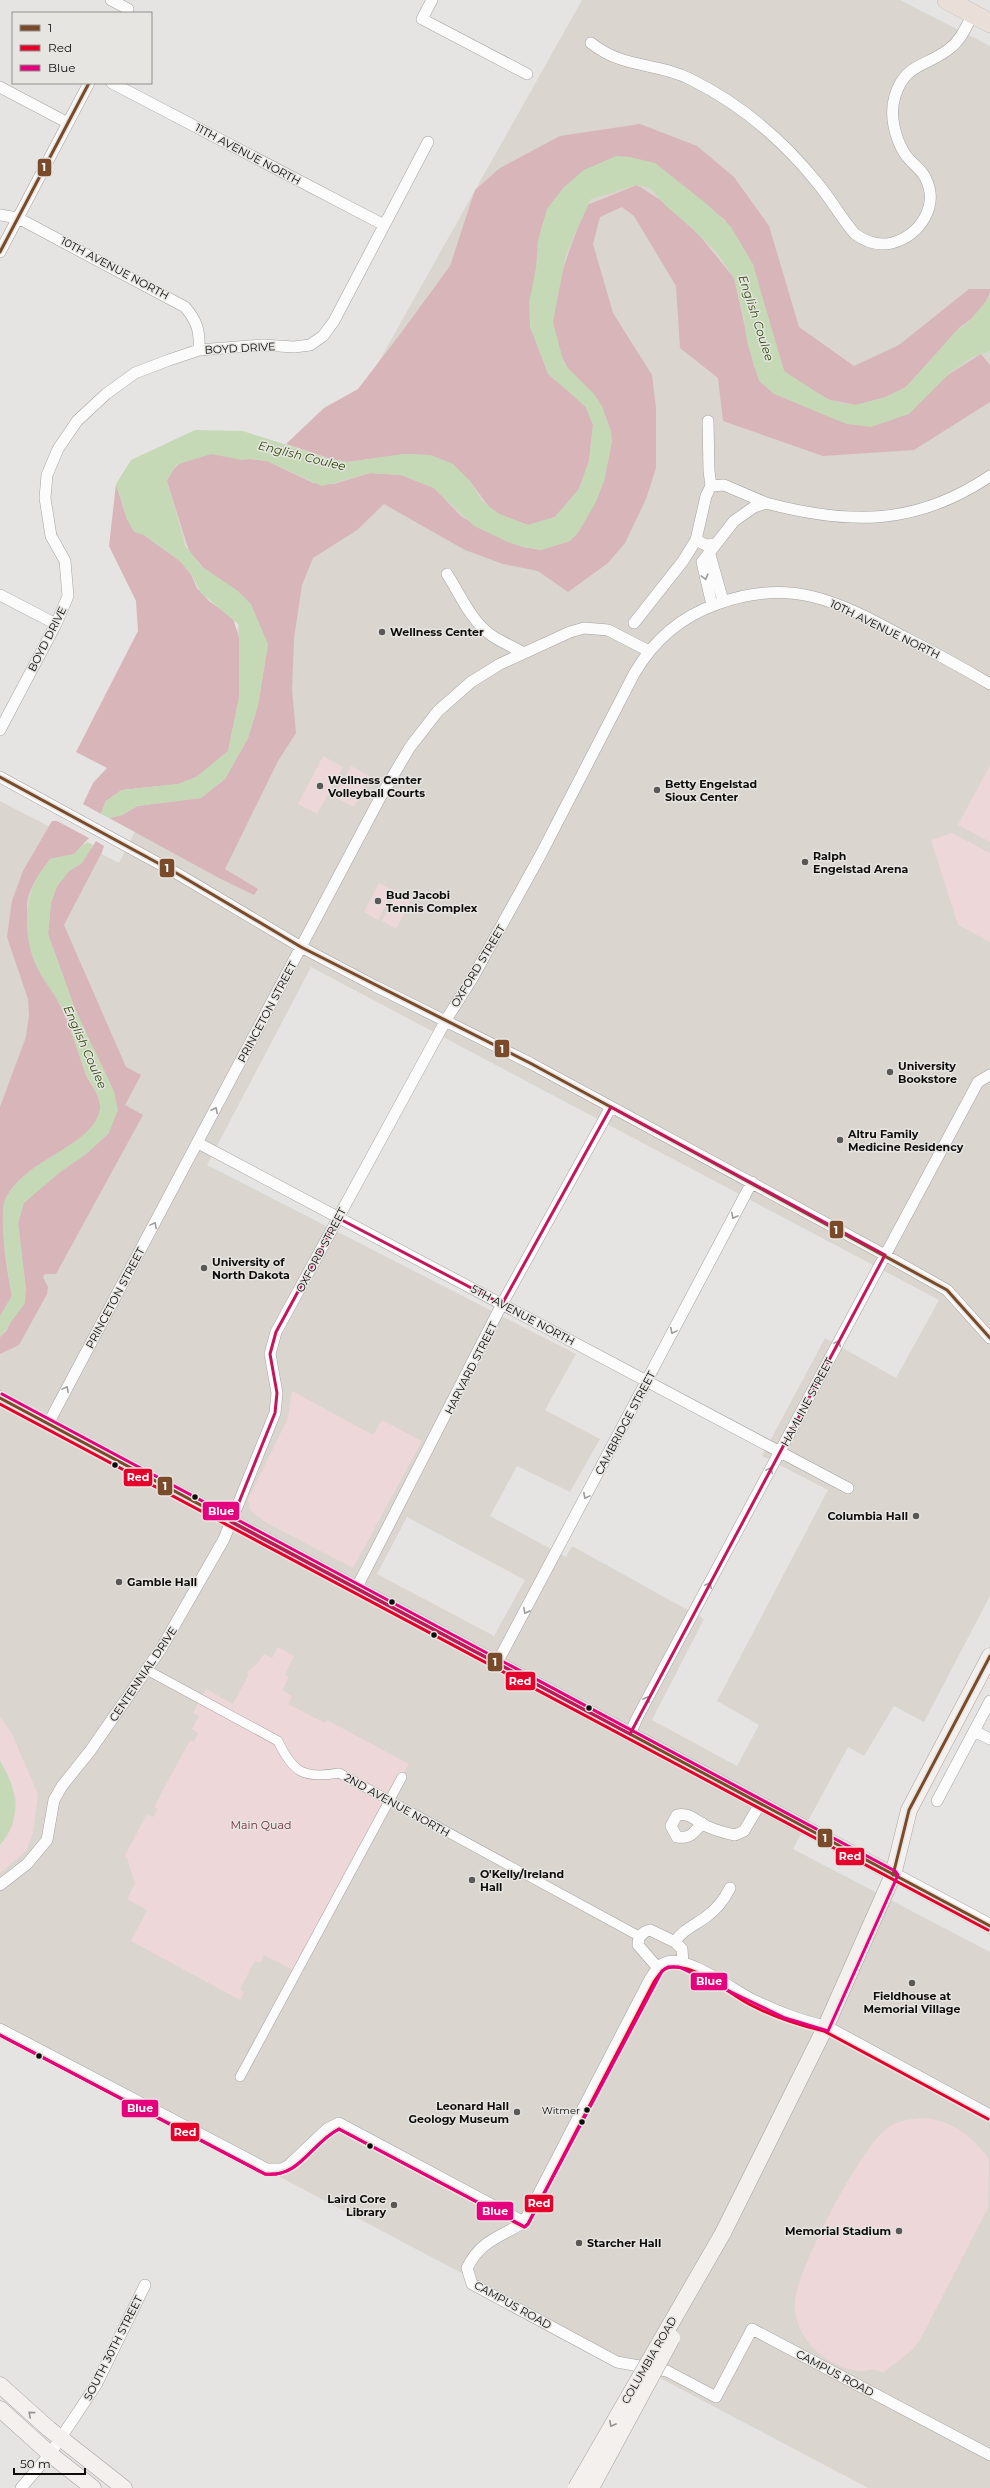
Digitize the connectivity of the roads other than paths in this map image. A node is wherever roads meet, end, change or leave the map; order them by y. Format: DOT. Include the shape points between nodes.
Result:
graph roads {
  1 [pos="111,0"];
  2 [pos="432,0"];
  3 [pos="947,0"];
  4 [pos="129,7"];
  5 [pos="976,7"];
  6 [pos="990,23"];
  7 [pos="591,43"];
  8 [pos="527,74"];
  9 [pos="88,84"];
  10 [pos="114,84"];
  11 [pos="0,87"];
  12 [pos="68,123"];
  13 [pos="428,142"];
  14 [pos="0,215"];
  15 [pos="18,218"];
  16 [pos="384,225"];
  17 [pos="0,252"];
  18 [pos="199,350"];
  19 [pos="708,421"];
  20 [pos="990,476"];
  21 [pos="711,486"];
  22 [pos="766,503"];
  23 [pos="696,540"];
  24 [pos="713,548"];
  25 [pos="447,574"];
  26 [pos="775,592"];
  27 [pos="0,595"];
  28 [pos="723,601"];
  29 [pos="712,605"];
  30 [pos="634,623"];
  31 [pos="56,624"];
  32 [pos="649,651"];
  33 [pos="524,652"];
  34 [pos="990,684"];
  35 [pos="0,730"];
  36 [pos="0,777"];
  37 [pos="301,947"];
  38 [pos="446,1020"];
  39 [pos="990,1075"];
  40 [pos="611,1107"];
  41 [pos="198,1143"];
  42 [pos="752,1182"];
  43 [pos="338,1218"];
  44 [pos="885,1255"];
  45 [pos="502,1304"];
  46 [pos="990,1338"];
  47 [pos="647,1382"];
  48 [pos="0,1398"];
  49 [pos="48,1424"];
  50 [pos="779,1453"];
  51 [pos="848,1488"];
  52 [pos="240,1504"];
  53 [pos="231,1522"];
  54 [pos="356,1589"];
  55 [pos="990,1656"];
  56 [pos="497,1663"];
  57 [pos="147,1670"];
  58 [pos="990,1701"];
  59 [pos="974,1730"];
  60 [pos="630,1734"];
  61 [pos="990,1739"];
  62 [pos="402,1777"];
  63 [pos="389,1801"];
  64 [pos="936,1801"];
  65 [pos="760,1804"];
  66 [pos="702,1823"];
  67 [pos="893,1875"];
  68 [pos="0,1885"];
  69 [pos="730,1888"];
  70 [pos="990,1926"];
  71 [pos="635,1934"];
  72 [pos="675,1942"];
  73 [pos="683,1963"];
  74 [pos="658,1968"];
  75 [pos="826,2026"];
  76 [pos="0,2029"];
  77 [pos="240,2077"];
  78 [pos="990,2116"];
  79 [pos="524,2222"];
  80 [pos="723,2233"];
  81 [pos="145,2285"];
  82 [pos="0,2385"];
  83 [pos="0,2409"];
  84 [pos="61,2439"];
  85 [pos="50,2454"];
  86 [pos="990,2455"];
  87 [pos="22,2488"];
  88 [pos="94,2488"];
  89 [pos="124,2488"];
  90 [pos="576,2488"];
  91 [pos="591,2488"];
  1 -- 4 [label="street"];
  2 -- 8 [label="street" via="422,19"];
  3 -- 5 [label="highway"];
  5 -- 6 [label="highway"];
  5 -- 7 [label="street" via="956,43 941,55 911,70 900,84 895,97 892,111 899,142 906,155 925,177 930,200 917,230 888,244 867,242 855,234 799,162 779,141 736,106 688,78 667,70 624,62"];
  9 -- 12 [label="street"];
  10 -- 16 [label="street, 11TH AVENUE NORTH"];
  11 -- 12 [label="street"];
  12 -- 15 [label="street"];
  13 -- 16 [label="street, BOYD DRIVE"];
  14 -- 15 [label="street, 10TH AVENUE NORTH"];
  15 -- 17 [label="street"];
  15 -- 18 [label="street, 10TH AVENUE NORTH" via="185,307 196,320 200,334"];
  16 -- 18 [label="street, BOYD DRIVE" via="334,321 323,336 310,345 294,347 263,344"];
  18 -- 31 [label="street, BOYD DRIVE" via="135,373 106,394 77,421 58,448 47,475 45,498 51,536 65,561 68,580 68,596"];
  19 -- 21 [label="street"];
  20 -- 22 [label="street" via="932,505 875,518 827,517"];
  21 -- 22 [label="street" via="724,485"];
  21 -- 23 [label="street" via="706,496"];
  22 -- 24 [label="street" via="754,507 734,521"];
  23 -- 24 [label="street"];
  23 -- 30 [label="street" via="683,561"];
  24 -- 28 [label="street"];
  24 -- 29 [label="street, one-way" via="704,557 701,565"];
  25 -- 33 [label="street" via="473,616 483,627 490,634"];
  26 -- 28 [label="street, OXFORD STREET" via="742,594"];
  26 -- 34 [label="street, 10TH AVENUE NORTH" via="801,594 830,601 889,629"];
  27 -- 31 [label="street"];
  28 -- 29 [label="street, OXFORD STREET"];
  29 -- 32 [label="street, OXFORD STREET" via="677,624"];
  31 -- 35 [label="street, BOYD DRIVE"];
  32 -- 33 [label="street, PRINCETON STREET" via="608,630 594,628 570,632"];
  32 -- 38 [label="street, OXFORD STREET" via="634,674 540,856 473,977"];
  33 -- 37 [label="street, PRINCETON STREET" via="471,682 422,729 381,796"];
  36 -- 37 [label="street" via="178,874"];
  37 -- 38 [label="street"];
  41 -- 37 [label="street, PRINCETON STREET, one-way"];
  38 -- 40 [label="street"];
  38 -- 43 [label="street, OXFORD STREET"];
  39 -- 44 [label="street, HAMLINE STREET" via="978,1082"];
  40 -- 42 [label="street"];
  40 -- 45 [label="street, HARVARD STREET"];
  41 -- 43 [label="street, 5TH AVENUE NORTH"];
  49 -- 41 [label="street, PRINCETON STREET, one-way"];
  42 -- 44 [label="street"];
  42 -- 47 [label="street, CAMBRIDGE STREET, one-way"];
  43 -- 45 [label="street, 5TH AVENUE NORTH"];
  43 -- 52 [label="street, OXFORD STREET" via="276,1332 270,1354 277,1393 275,1413"];
  44 -- 46 [label="street" via="946,1290"];
  50 -- 44 [label="street, HAMLINE STREET, one-way"];
  45 -- 47 [label="street, 5TH AVENUE NORTH"];
  45 -- 54 [label="street, HARVARD STREET"];
  47 -- 50 [label="street, 5TH AVENUE NORTH"];
  47 -- 56 [label="street, CAMBRIDGE STREET, one-way"];
  48 -- 49 [label="street"];
  49 -- 53 [label="street"];
  50 -- 51 [label="street, 5TH AVENUE NORTH"];
  60 -- 50 [label="street, HAMLINE STREET, one-way" via="636,1718"];
  52 -- 53 [label="street, CENTENNIAL DRIVE"];
  53 -- 54 [label="street"];
  53 -- 57 [label="street, CENTENNIAL DRIVE" via="205,1575"];
  54 -- 56 [label="street"];
  55 -- 67 [label="main road, COLUMBIA ROAD" via="909,1810"];
  56 -- 60 [label="street"];
  57 -- 63 [label="street, 2ND AVENUE NORTH" via="278,1741 286,1758 301,1773 320,1777 339,1773"];
  57 -- 68 [label="street, CENTENNIAL DRIVE" via="62,1786 53,1806 47,1840 27,1864"];
  58 -- 59 [label="street"];
  59 -- 61 [label="street"];
  59 -- 64 [label="street"];
  60 -- 65 [label="street"];
  62 -- 63 [label="street"];
  63 -- 71 [label="street, 2ND AVENUE NORTH"];
  63 -- 77 [label="street"];
  65 -- 66 [label="street" via="744,1831 735,1835"];
  65 -- 67 [label="street"];
  67 -- 70 [label="street"];
  67 -- 75 [label="main road, COLUMBIA ROAD"];
  69 -- 72 [label="street" via="723,1902 708,1916 684,1931"];
  72 -- 73 [label="street" via="682,1949"];
  72 -- 74 [label="street" via="650,1930 640,1935 638,1945"];
  73 -- 74 [label="street" via="667,1962"];
  73 -- 75 [label="street" via="753,2000 802,2021"];
  74 -- 79 [label="street"];
  75 -- 78 [label="street"];
  75 -- 80 [label="main road, COLUMBIA ROAD"];
  76 -- 79 [label="street" via="267,2169 282,2169 289,2165 327,2129 339,2123"];
  79 -- 86 [label="street, CAMPUS ROAD" via="488,2241 475,2253 467,2268 472,2284 617,2362 667,2372 716,2397 752,2329"];
  80 -- 90 [label="main road, COLUMBIA ROAD, one-way, bridge"];
  80 -- 91 [label="main road, COLUMBIA ROAD, bridge" via="647,2388"];
  81 -- 84 [label="street, SOUTH 30TH STREET" via="96,2385"];
  84 -- 82 [label="main road, one-way"];
  83 -- 85 [label="main road"];
  84 -- 85 [label="street, SOUTH 30TH STREET"];
  84 -- 89 [label="main road"];
  85 -- 87 [label="street, SOUTH 30TH STREET"];
  85 -- 88 [label="main road"];
}
